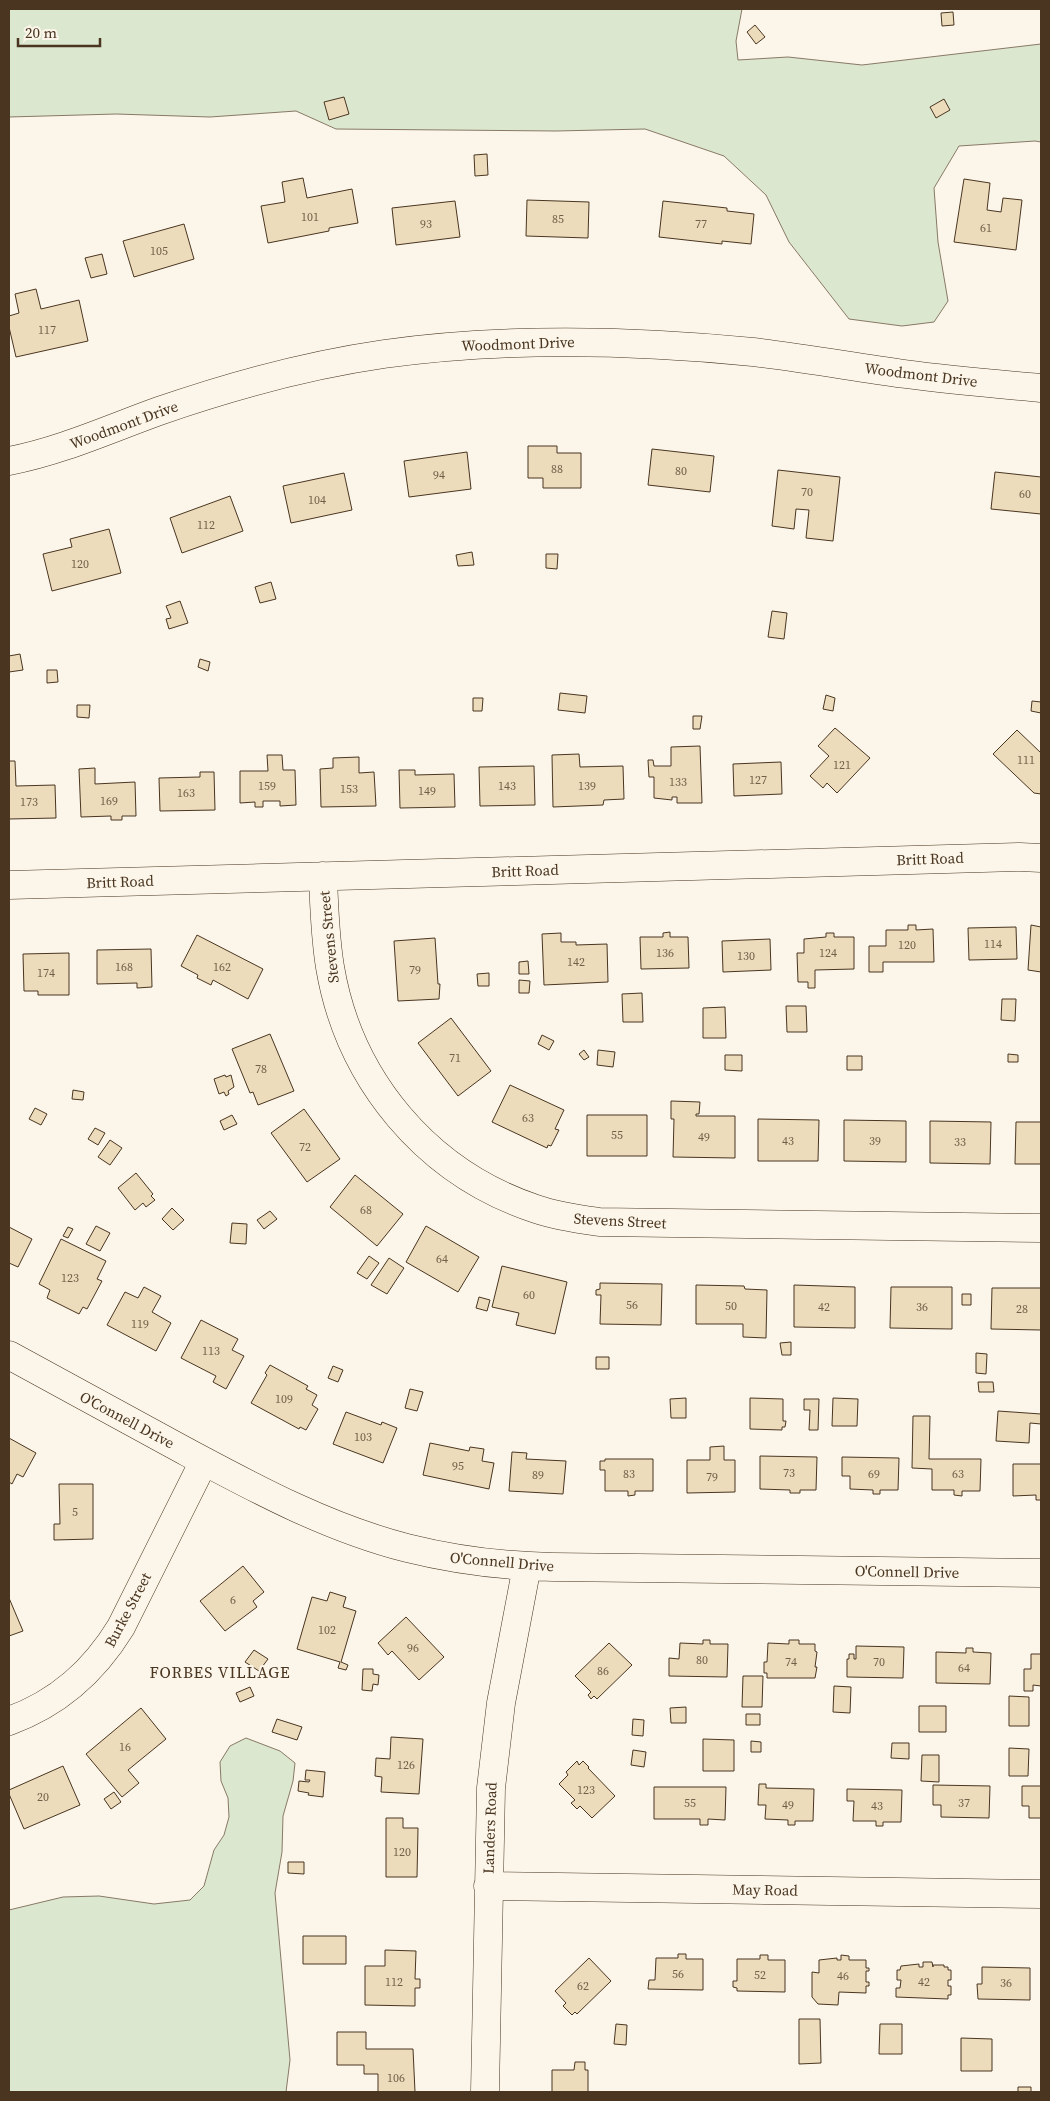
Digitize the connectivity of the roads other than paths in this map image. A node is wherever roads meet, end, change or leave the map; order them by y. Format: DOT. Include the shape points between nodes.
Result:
graph roads {
  1 [pos="1041,388"];
  2 [pos="9,461"];
  3 [pos="1041,858"];
  4 [pos="323,876"];
  5 [pos="9,885"];
  6 [pos="1041,1228"];
  7 [pos="9,1356"];
  8 [pos="204,1461"];
  9 [pos="527,1566"];
  10 [pos="1041,1573"];
  11 [pos="9,1721"];
  12 [pos="488,1886"];
  13 [pos="1041,1894"];
  14 [pos="486,2092"];
  1 -- 2 [label="street, Woodmont Drive" via="675,345 594,342 448,347 383,354 255,382 156,412 68,446"];
  3 -- 4 [label="street, Britt Road"];
  4 -- 5 [label="street, Britt Road"];
  4 -- 6 [label="street, Stevens Street" via="330,967 341,1012 362,1063 393,1111 432,1152 478,1184 560,1216 599,1222"];
  7 -- 8 [label="street, O'Connell Drive"];
  8 -- 9 [label="street, O'Connell Drive" via="302,1511 370,1537 442,1556"];
  8 -- 11 [label="street, Burke Street" via="106,1651 66,1691"];
  9 -- 10 [label="street, O'Connell Drive"];
  9 -- 12 [label="street, Landers Road" via="495,1745"];
  12 -- 13 [label="street, May Road"];
  12 -- 14 [label="street, Landers Road"];
}
